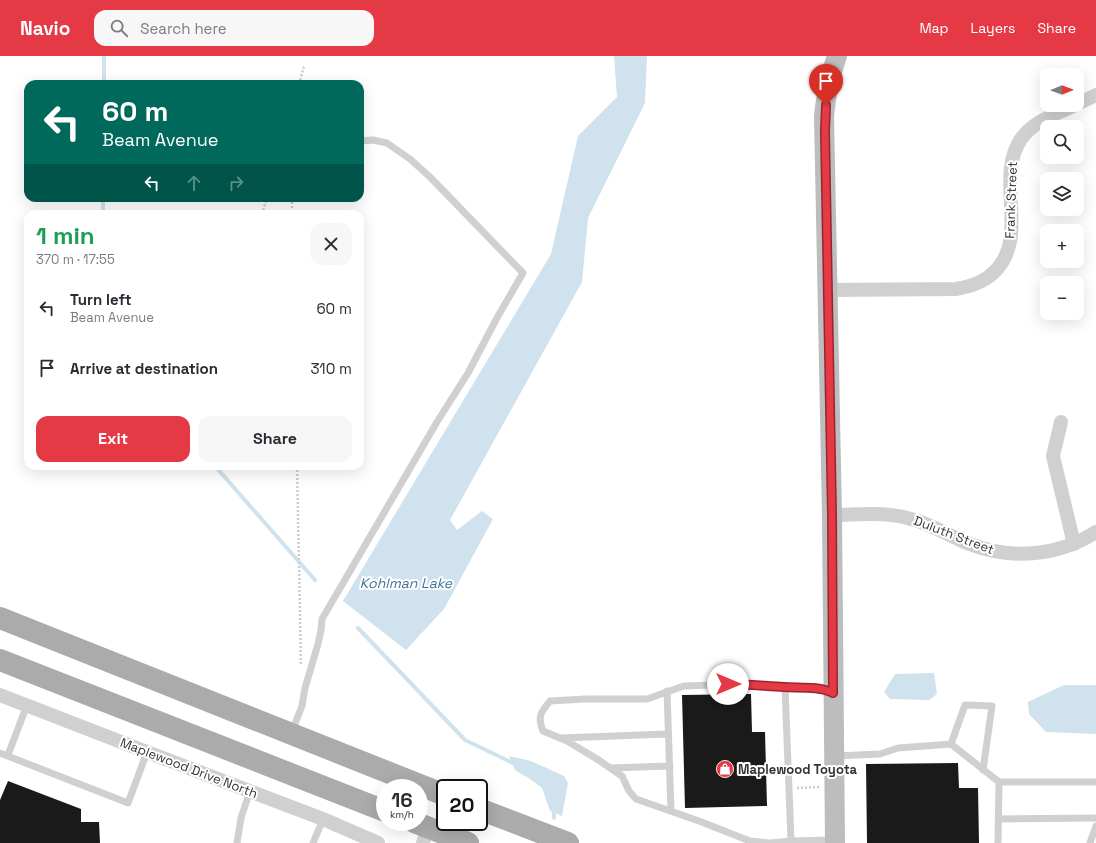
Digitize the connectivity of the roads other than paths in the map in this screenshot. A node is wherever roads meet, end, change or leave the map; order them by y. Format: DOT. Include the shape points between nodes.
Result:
graph roads {
  1 [pos="837,56"];
  2 [pos="1094,100"];
  3 [pos="1084,102"];
  4 [pos="1060,112"];
  5 [pos="364,141"];
  6 [pos="827,290"];
  7 [pos="1061,422"];
  8 [pos="832,515"];
  9 [pos="1096,532"];
  10 [pos="1074,544"];
  11 [pos="0,618"];
  12 [pos="0,660"];
  13 [pos="785,687"];
  14 [pos="667,691"];
  15 [pos="833,693"];
  16 [pos="0,695"];
  17 [pos="27,705"];
  18 [pos="291,734"];
  19 [pos="668,734"];
  20 [pos="559,738"];
  21 [pos="951,744"];
  22 [pos="0,752"];
  23 [pos="147,752"];
  24 [pos="8,755"];
  25 [pos="834,756"];
  26 [pos="670,766"];
  27 [pos="610,768"];
  28 [pos="983,770"];
  29 [pos="999,782"];
  30 [pos="1096,782"];
  31 [pos="250,791"];
  32 [pos="436,791"];
  33 [pos="376,807"];
  34 [pos="671,811"];
  35 [pos="488,812"];
  36 [pos="1096,818"];
  37 [pos="322,819"];
  38 [pos="999,819"];
  39 [pos="1096,826"];
  40 [pos="422,831"];
  41 [pos="791,841"];
  42 [pos="835,842"];
  43 [pos="237,843"];
  44 [pos="313,843"];
  45 [pos="378,843"];
  46 [pos="468,843"];
  47 [pos="568,843"];
  48 [pos="769,843"];
  49 [pos="998,843"];
  50 [pos="1090,843"];
  1 -- 6 [label="street" via="824,116"];
  2 -- 3 [label="street, Frank Street"];
  4 -- 6 [label="street, Frank Street" via="1032,127 1015,148 1010,173 1011,240 1002,263 993,273 969,287 956,289"];
  5 -- 18 [label="lane" via="373,140 387,143 410,158 523,274 468,374 437,422 322,619 302,706"];
  6 -- 8 [label="street"];
  7 -- 10 [label="street" via="1052,456"];
  8 -- 10 [label="street, Duluth Street" via="898,516 917,521 966,543 1002,553 1048,552"];
  8 -- 15 [label="street"];
  9 -- 10 [label="street, Duluth Street"];
  11 -- 18 [label="main road"];
  12 -- 33 [label="main road"];
  13 -- 14 [label="lane" via="742,684 684,686"];
  13 -- 15 [label="lane" via="827,690"];
  13 -- 41 [label="lane"];
  14 -- 19 [label="lane"];
  14 -- 20 [label="lane" via="647,699 550,701 540,714 540,724 543,731"];
  15 -- 25 [label="street"];
  16 -- 17 [label="street, Maplewood Drive North"];
  17 -- 23 [label="street, Maplewood Drive North"];
  17 -- 24 [label="lane"];
  18 -- 32 [label="main road"];
  19 -- 20 [label="lane"];
  19 -- 26 [label="lane"];
  20 -- 27 [label="lane"];
  21 -- 25 [label="lane" via="898,748 880,754"];
  21 -- 28 [label="lane"];
  21 -- 28 [label="lane" via="965,705 992,706"];
  22 -- 24 [label="lane"];
  23 -- 24 [label="lane" via="128,803"];
  23 -- 31 [label="street, Maplewood Drive North"];
  25 -- 42 [label="street"];
  26 -- 27 [label="lane"];
  26 -- 34 [label="lane"];
  27 -- 34 [label="lane" via="622,776 636,799"];
  28 -- 29 [label="lane"];
  29 -- 30 [label="lane"];
  29 -- 38 [label="lane"];
  31 -- 37 [label="street, Maplewood Drive North"];
  31 -- 43 [label="lane" via="241,818"];
  34 -- 48 [label="lane" via="750,841"];
  35 -- 47 [label="main road"];
  36 -- 38 [label="lane"];
  37 -- 44 [label="lane"];
  37 -- 45 [label="street, Maplewood Drive North"];
  38 -- 49 [label="lane"];
  39 -- 50 [label="lane"];
  40 -- 46 [label="main road"];
  41 -- 42 [label="lane"];
  41 -- 48 [label="lane"];
}
